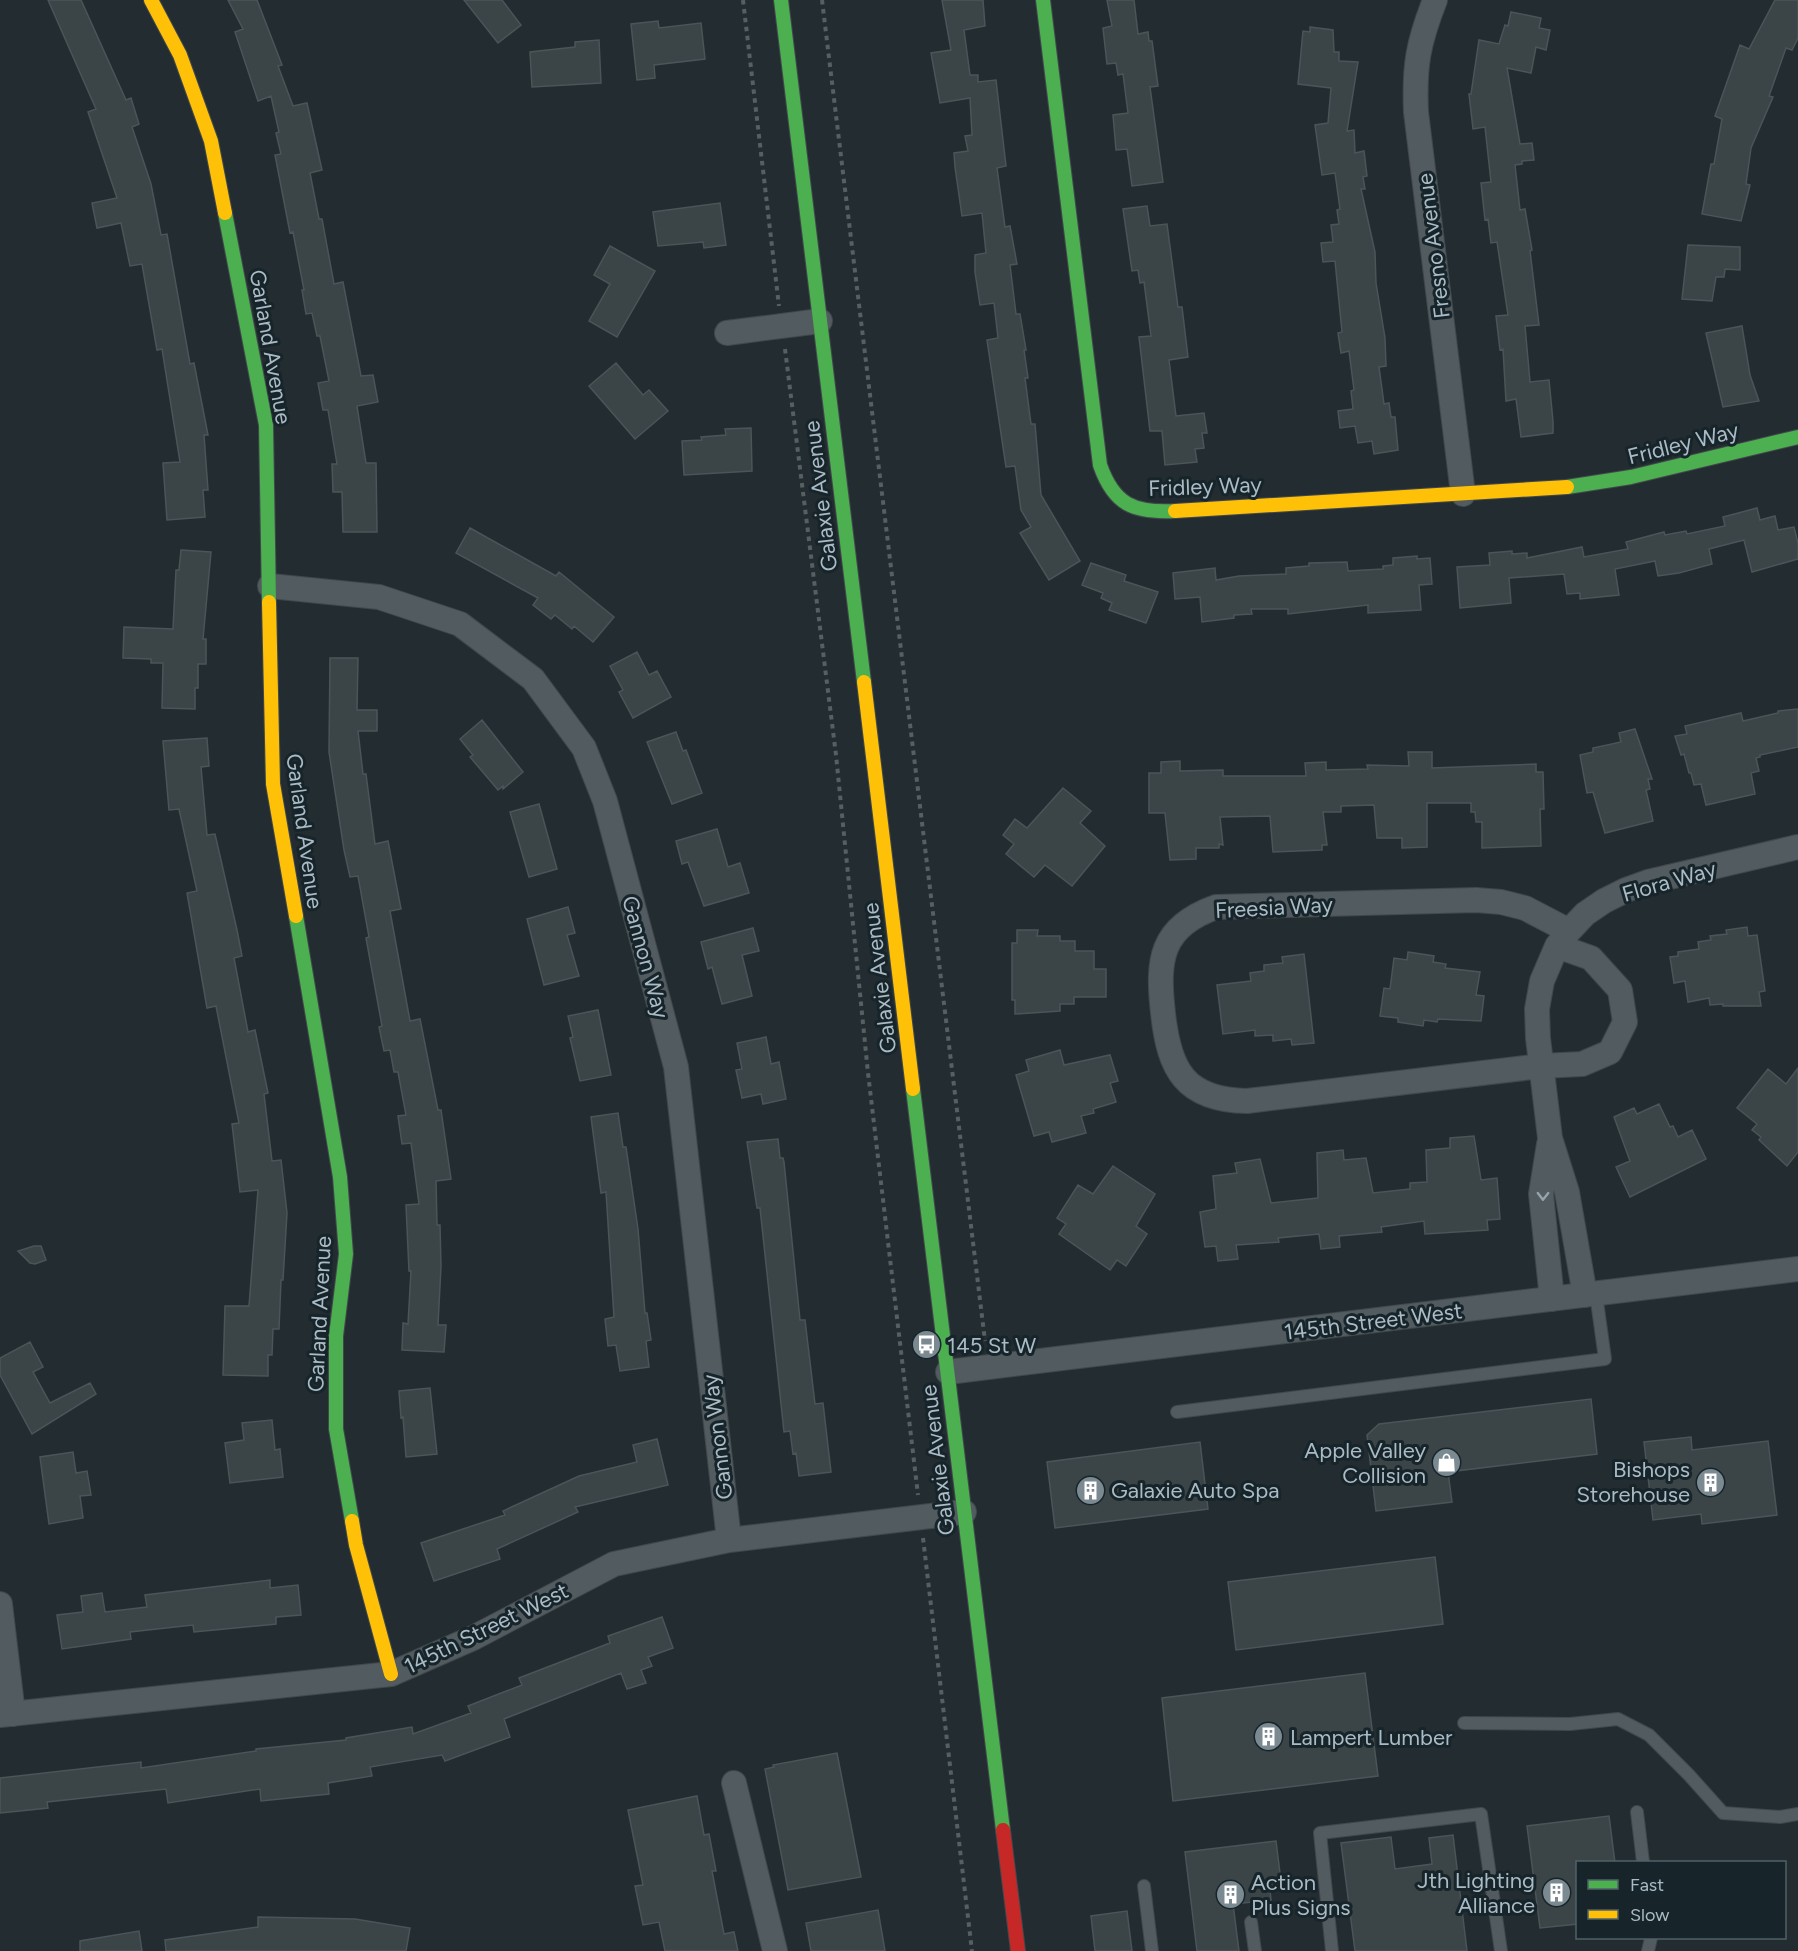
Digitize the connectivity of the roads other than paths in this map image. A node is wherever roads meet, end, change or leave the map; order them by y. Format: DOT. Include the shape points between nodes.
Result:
graph roads {
  1 [pos="151,0"];
  2 [pos="781,0"];
  3 [pos="1043,0"];
  4 [pos="1435,0"];
  5 [pos="820,321"];
  6 [pos="727,333"];
  7 [pos="1798,436"];
  8 [pos="1463,494"];
  9 [pos="270,586"];
  10 [pos="1798,848"];
  11 [pos="1563,939"];
  12 [pos="1541,1066"];
  13 [pos="1550,1138"];
  14 [pos="1798,1269"];
  15 [pos="1591,1295"];
  16 [pos="1552,1299"];
  17 [pos="948,1372"];
  18 [pos="1177,1412"];
  19 [pos="964,1512"];
  20 [pos="729,1540"];
  21 [pos="0,1604"];
  22 [pos="391,1674"];
  23 [pos="7,1714"];
  24 [pos="1464,1723"];
  25 [pos="734,1783"];
  26 [pos="1637,1812"];
  27 [pos="1798,1814"];
  28 [pos="1643,1861"];
  29 [pos="1144,1886"];
  30 [pos="1251,1922"];
  31 [pos="775,1951"];
  32 [pos="1018,1951"];
  33 [pos="1152,1951"];
  34 [pos="1255,1951"];
  35 [pos="1332,1951"];
  36 [pos="1501,1951"];
  1 -- 9 [label="street, Garland Avenue" via="180,55 211,141 266,425"];
  2 -- 5 [label="street, Galaxie Avenue"];
  3 -- 8 [label="street, Fridley Way" via="1100,465 1106,485 1118,501 1154,512"];
  4 -- 8 [label="street, Fresno Avenue" via="1424,25 1418,55 1416,112"];
  5 -- 6 [label="street"];
  5 -- 17 [label="street, Galaxie Avenue"];
  7 -- 8 [label="street, Fridley Way" via="1602,483"];
  9 -- 20 [label="street, Gannon Way" via="379,597 460,624 533,679 584,748 605,801 676,1067"];
  9 -- 22 [label="street, Garland Avenue" via="273,784 341,1188 346,1254 336,1336 336,1429 356,1545"];
  10 -- 11 [label="street, Flora Way" via="1626,890 1585,914"];
  11 -- 12 [label="street, Flora Way" via="1542,981 1537,1010"];
  11 -- 12 [label="street" via="1591,958 1620,990 1625,1022 1610,1053 1582,1064"];
  11 -- 12 [label="street, Freesia Way" via="1525,908 1501,902 1231,905 1189,919 1178,929 1163,955 1160,984 1169,1050 1182,1076 1218,1100 1247,1101"];
  12 -- 13 [label="street, Flora Way"];
  13 -- 15 [label="street, Flora Way"];
  13 -- 16 [label="street, Flora Way, one-way" via="1541,1194"];
  14 -- 15 [label="street, 145th Street West"];
  15 -- 16 [label="street, 145th Street West"];
  15 -- 18 [label="lane" via="1605,1359"];
  16 -- 17 [label="street, 145th Street West"];
  17 -- 19 [label="street, Galaxie Avenue"];
  19 -- 20 [label="street, 145th Street West"];
  19 -- 32 [label="street, Galaxie Avenue"];
  20 -- 22 [label="street, 145th Street West" via="614,1564 473,1638"];
  21 -- 23 [label="street"];
  22 -- 23 [label="street, 145th Street West"];
  24 -- 27 [label="lane" via="1570,1724 1618,1719 1649,1735 1723,1813 1780,1817"];
  25 -- 31 [label="street"];
  26 -- 28 [label="lane"];
  29 -- 33 [label="lane"];
  30 -- 34 [label="lane"];
  35 -- 36 [label="lane" via="1320,1833 1481,1814"];
}
